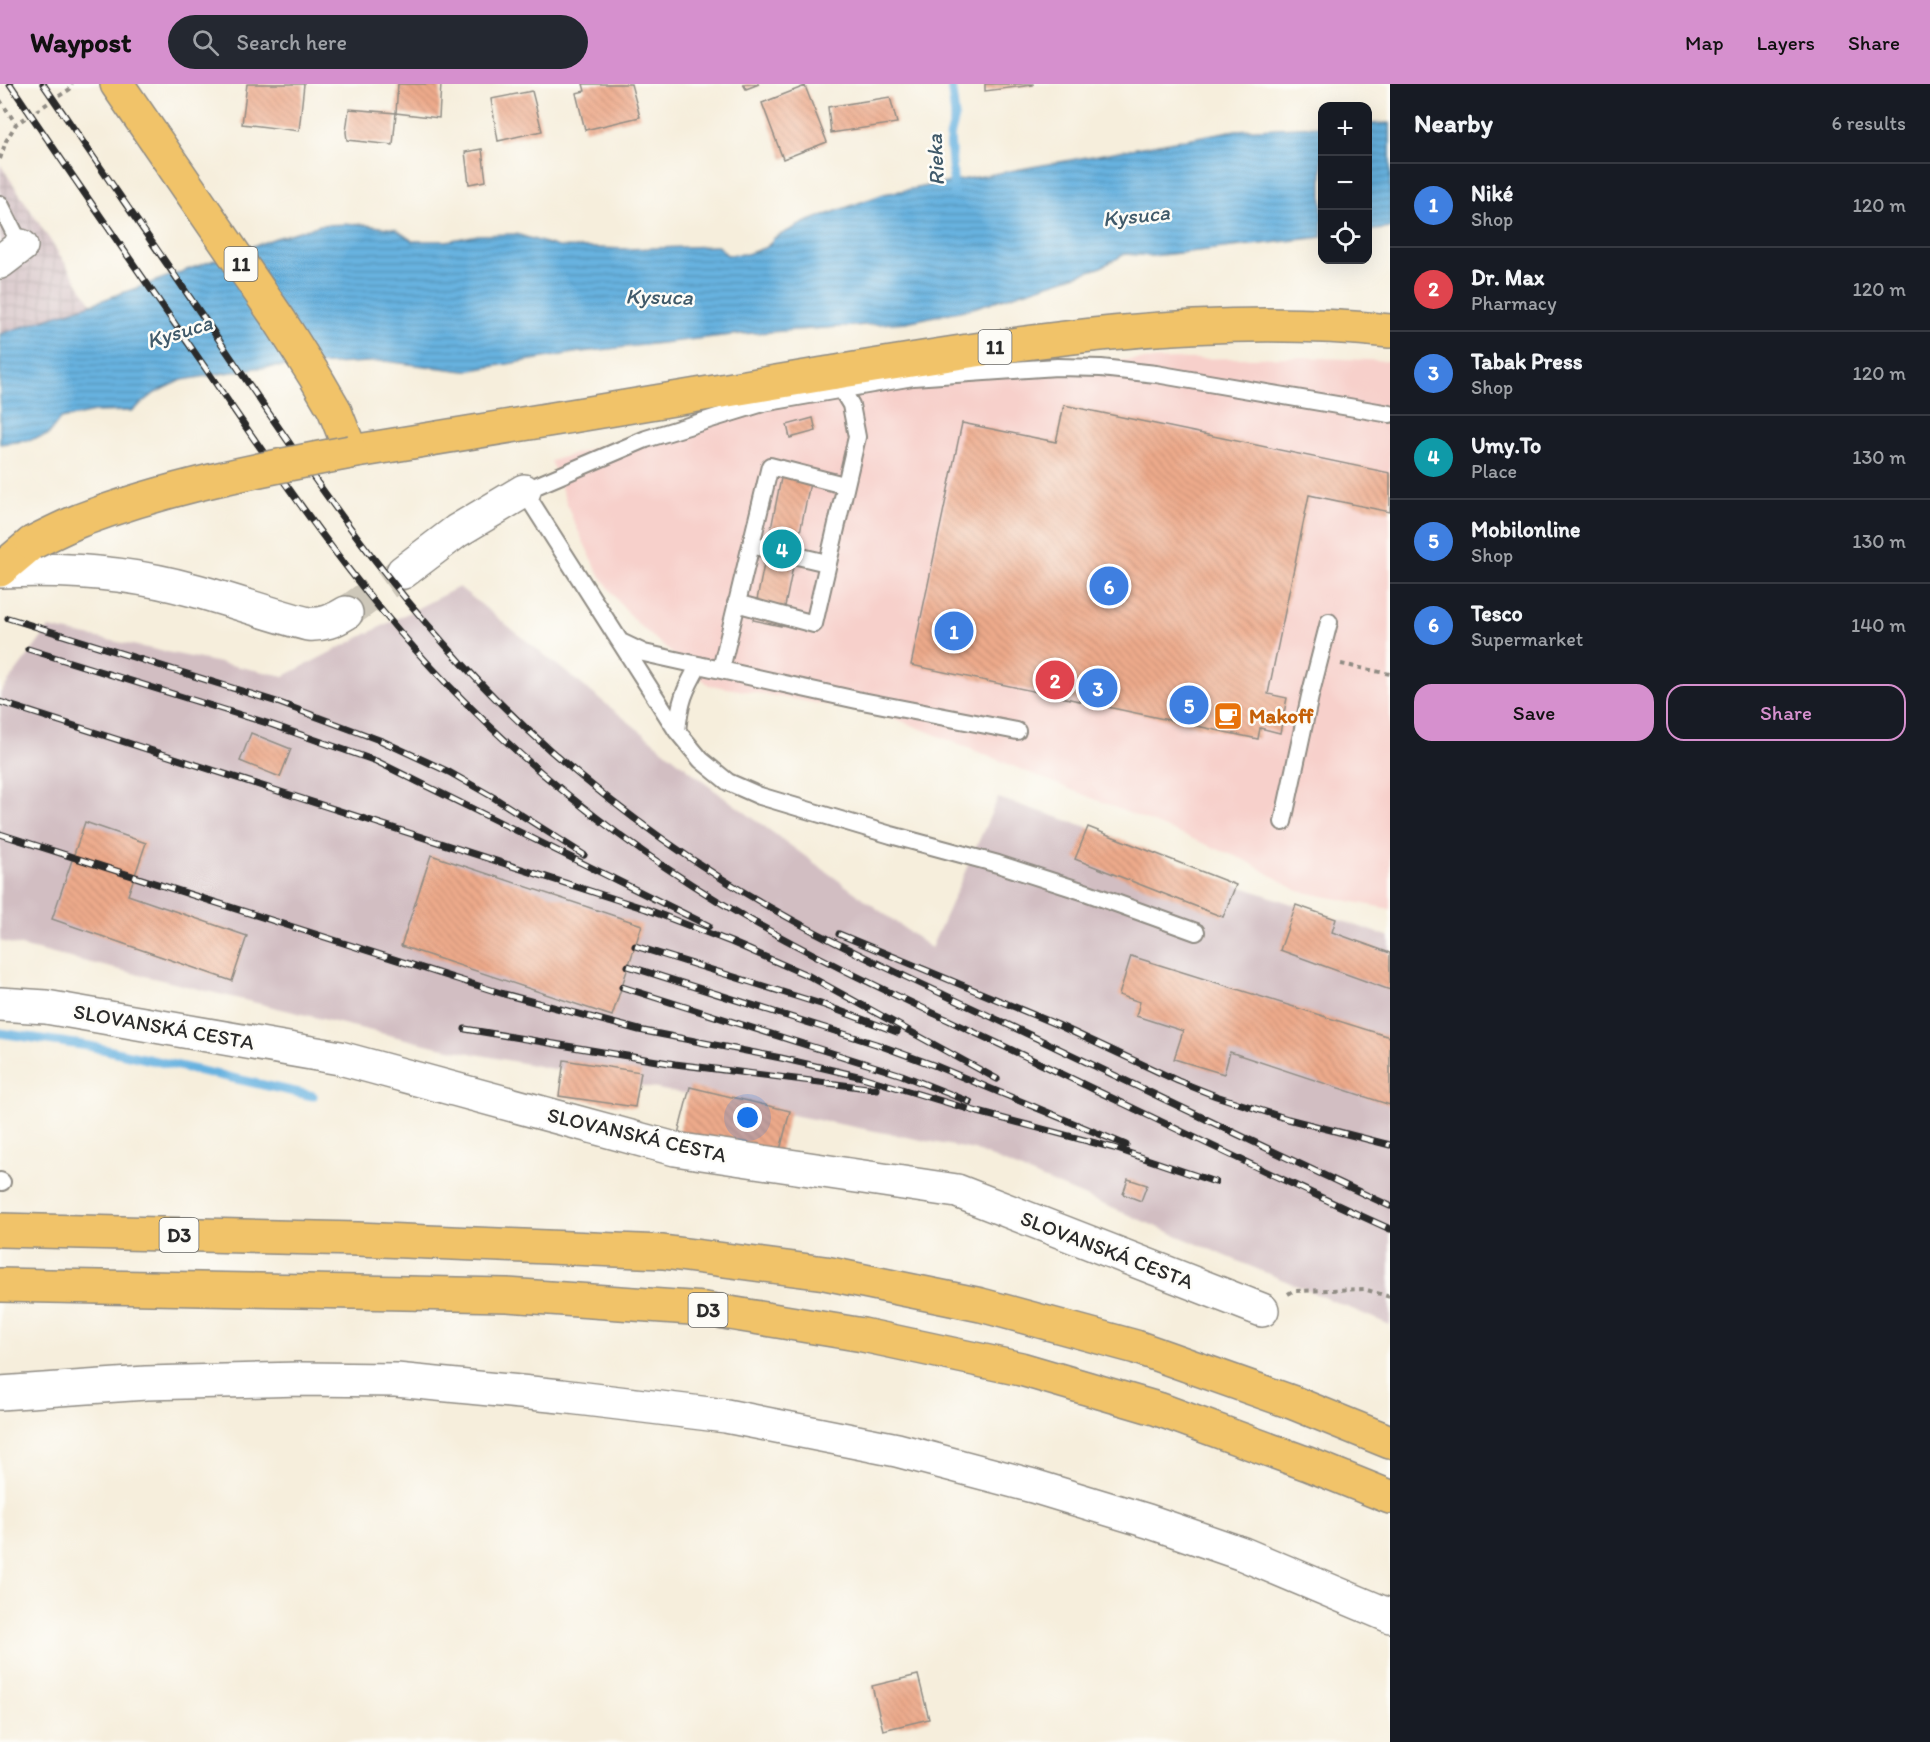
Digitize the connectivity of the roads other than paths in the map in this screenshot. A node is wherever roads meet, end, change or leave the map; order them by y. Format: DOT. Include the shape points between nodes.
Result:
graph roads {
  1 [pos="117,84"];
  2 [pos="0,204"];
  3 [pos="10,254"];
  4 [pos="1390,331"];
  5 [pos="842,390"];
  6 [pos="1390,414"];
  7 [pos="351,452"];
  8 [pos="844,486"];
  9 [pos="524,491"];
  10 [pos="32,543"];
  11 [pos="750,545"];
  12 [pos="0,558"];
  13 [pos="827,563"];
  14 [pos="0,571"];
  15 [pos="403,572"];
  16 [pos="736,603"];
  17 [pos="346,613"];
  18 [pos="1329,622"];
  19 [pos="622,642"];
  20 [pos="699,665"];
  21 [pos="721,669"];
  22 [pos="677,731"];
  23 [pos="1017,731"];
  24 [pos="1283,822"];
  25 [pos="1196,932"];
  26 [pos="0,1004"];
  27 [pos="0,1230"];
  28 [pos="0,1285"];
  29 [pos="1262,1310"];
  30 [pos="0,1393"];
  31 [pos="1390,1442"];
  32 [pos="1390,1497"];
  33 [pos="1390,1616"];
  1 -- 7 [label="main road, 11" via="280,321 334,409"];
  2 -- 3 [label="lane"];
  4 -- 7 [label="main road, 11" via="1296,325 1110,333 1004,346"];
  5 -- 6 [label="lane" via="913,377 1057,367 1101,368"];
  5 -- 8 [label="lane" via="851,405 857,437"];
  5 -- 9 [label="lane" via="763,403 646,439"];
  7 -- 10 [label="main road, bridge" via="262,469 133,502"];
  8 -- 11 [label="lane" via="770,466"];
  8 -- 13 [label="lane"];
  9 -- 15 [label="street" via="457,531"];
  9 -- 19 [label="lane"];
  10 -- 12 [label="main road"];
  10 -- 14 [label="main road"];
  11 -- 13 [label="lane"];
  11 -- 16 [label="lane"];
  13 -- 16 [label="lane" via="814,624"];
  14 -- 17 [label="street" via="88,571 126,576 191,589 308,624 321,625"];
  16 -- 21 [label="lane"];
  18 -- 24 [label="lane"];
  19 -- 20 [label="lane" via="644,653"];
  19 -- 22 [label="lane"];
  20 -- 21 [label="lane"];
  20 -- 22 [label="lane" via="679,706"];
  21 -- 23 [label="lane"];
  22 -- 25 [label="lane" via="701,760 728,782 760,796 998,864"];
  26 -- 29 [label="street, SLOVANSKÁ CESTA" via="46,1007 340,1058 675,1149 957,1191"];
  27 -- 31 [label="main road, D3" via="663,1252 825,1273 981,1305 1136,1347"];
  28 -- 32 [label="main road, D3" via="507,1295 705,1309 863,1335 1021,1369 1158,1409"];
  30 -- 33 [label="street" via="146,1383 396,1380 726,1416 897,1450 1148,1521 1243,1554"];
}
